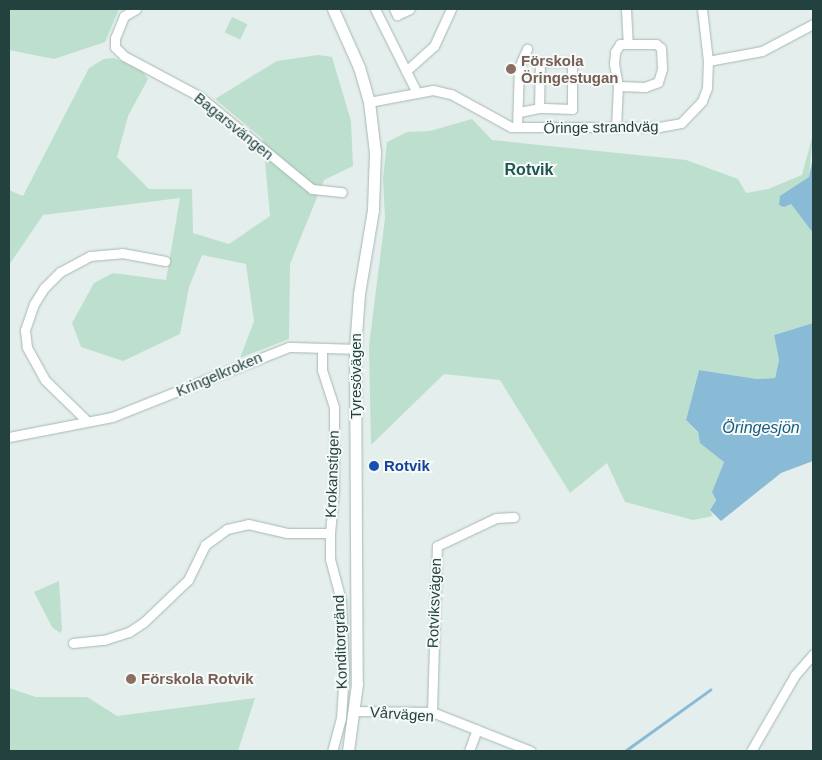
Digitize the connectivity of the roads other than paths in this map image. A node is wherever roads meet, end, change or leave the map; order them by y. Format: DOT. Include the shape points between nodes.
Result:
graph roads {
  1 [pos="136,9"];
  2 [pos="333,9"];
  3 [pos="375,9"];
  4 [pos="394,9"];
  5 [pos="410,9"];
  6 [pos="451,9"];
  7 [pos="626,9"];
  8 [pos="702,9"];
  9 [pos="813,24"];
  10 [pos="628,43"];
  11 [pos="527,48"];
  12 [pos="708,61"];
  13 [pos="406,71"];
  14 [pos="618,86"];
  15 [pos="416,91"];
  16 [pos="369,102"];
  17 [pos="539,108"];
  18 [pos="519,112"];
  19 [pos="517,127"];
  20 [pos="616,128"];
  21 [pos="342,192"];
  22 [pos="165,261"];
  23 [pos="322,348"];
  24 [pos="355,349"];
  25 [pos="86,420"];
  26 [pos="9,437"];
  27 [pos="514,517"];
  28 [pos="330,533"];
  29 [pos="72,643"];
  30 [pos="813,654"];
  31 [pos="355,711"];
  32 [pos="432,712"];
  33 [pos="477,729"];
  34 [pos="332,751"];
  35 [pos="348,751"];
  36 [pos="469,751"];
  37 [pos="531,751"];
  38 [pos="751,751"];
  1 -- 21 [label="street, Bagarsvängen" via="124,16 115,38 115,47 124,56 199,96 312,189"];
  2 -- 16 [label="main road, Tyresövägen" via="359,68"];
  3 -- 13 [label="street"];
  4 -- 5 [label="street" via="397,15"];
  6 -- 13 [label="street" via="434,46"];
  7 -- 10 [label="street"];
  8 -- 12 [label="street, Öringe strandväg"];
  9 -- 12 [label="street" via="762,50"];
  10 -- 14 [label="street" via="620,44 615,52"];
  10 -- 14 [label="street" via="656,44 661,48 662,69 658,82 652,86"];
  11 -- 18 [label="street" via="519,67"];
  12 -- 20 [label="street, Öringe strandväg" via="707,88 702,100 681,123"];
  13 -- 15 [label="street"];
  14 -- 20 [label="street"];
  15 -- 16 [label="street, Öringe strandväg"];
  15 -- 19 [label="street, Öringe strandväg" via="447,93 494,121"];
  16 -- 24 [label="main road, Tyresövägen" via="375,152 373,210 359,294"];
  17 -- 17 [label="street, Öringe strandväg" via="540,62 572,62 572,109"];
  17 -- 18 [label="street, Öringe strandväg"];
  18 -- 19 [label="street"];
  19 -- 20 [label="street, Öringe strandväg"];
  22 -- 25 [label="street" via="122,253 90,256 60,272 34,304 25,330 27,347 45,380"];
  23 -- 24 [label="street, Kringelkroken"];
  23 -- 25 [label="street, Kringelkroken" via="289,347 274,351 112,417"];
  23 -- 28 [label="street, Krokanstigen" via="322,370 334,407 334,490"];
  24 -- 31 [label="main road, Tyresövägen" via="358,564"];
  25 -- 26 [label="street, Kringelkroken"];
  27 -- 32 [label="street, Rotviksvägen" via="496,518 437,546"];
  28 -- 29 [label="street, Krokanstigen" via="288,533 248,524 227,529 205,546 188,580 144,622 129,632 104,640"];
  28 -- 34 [label="street, Konditorgränd" via="330,559 341,600 344,672 341,718"];
  30 -- 38 [label="street" via="795,675"];
  31 -- 32 [label="street, Vårvägen"];
  31 -- 35 [label="main road, Tyresövägen"];
  32 -- 33 [label="street, Vårvägen"];
  33 -- 36 [label="street"];
  33 -- 37 [label="street, Vårvägen"];
}
